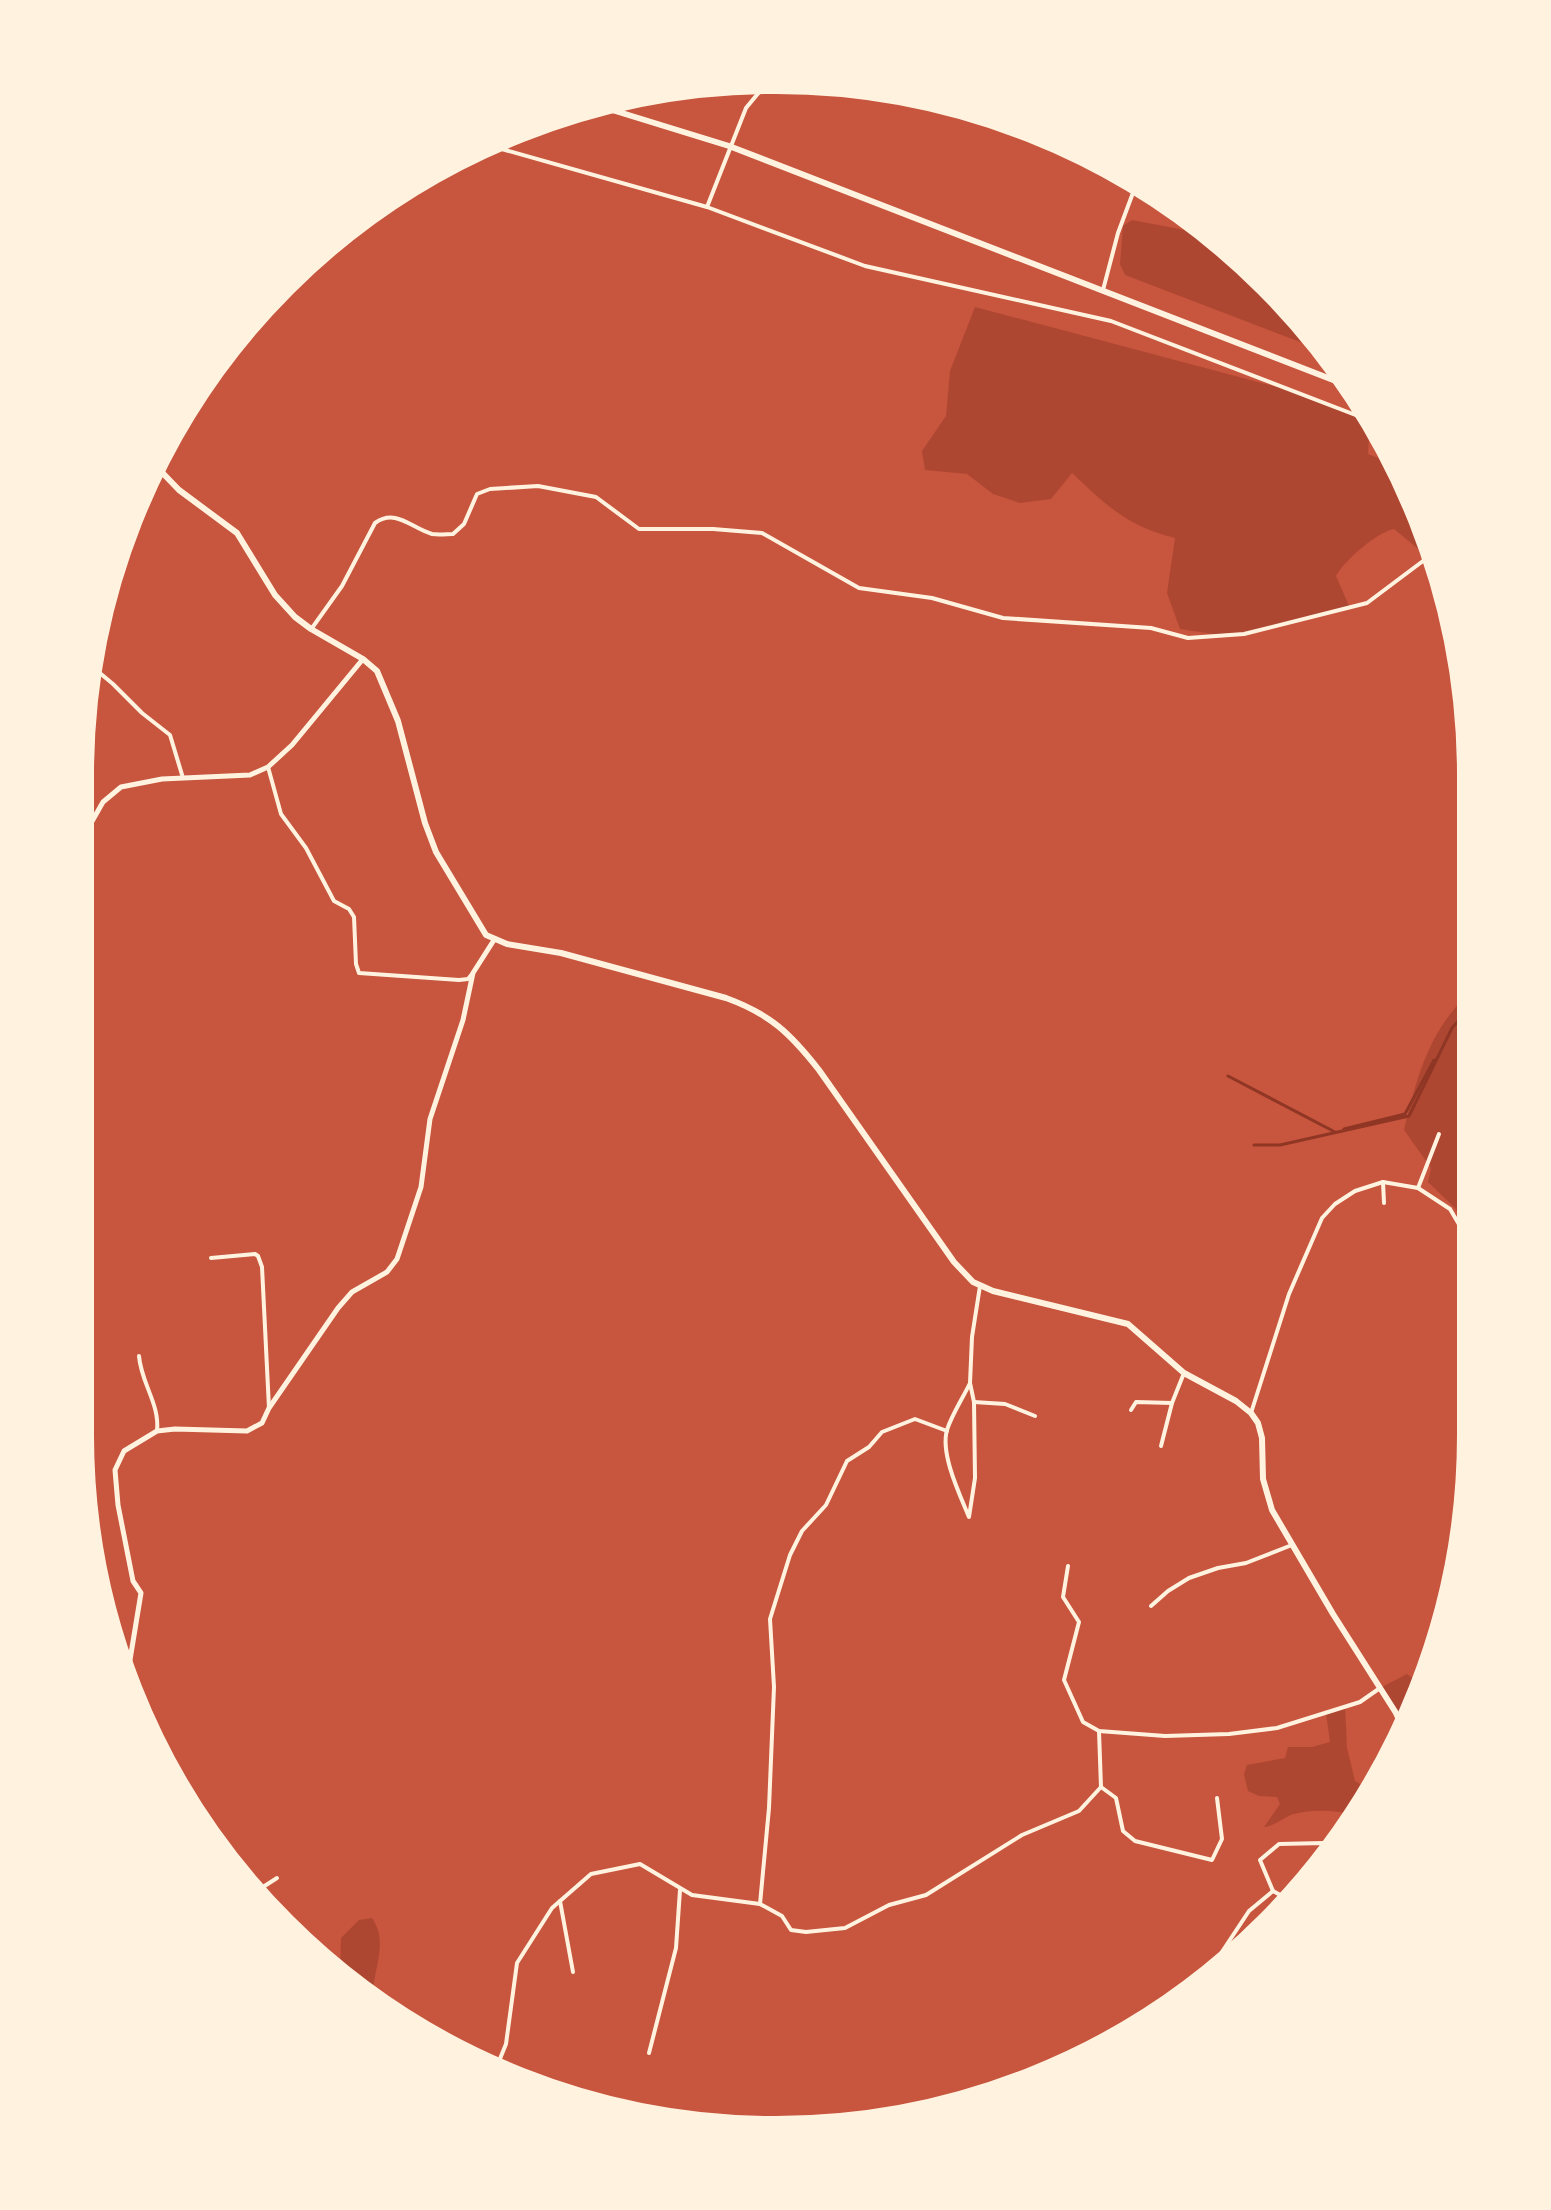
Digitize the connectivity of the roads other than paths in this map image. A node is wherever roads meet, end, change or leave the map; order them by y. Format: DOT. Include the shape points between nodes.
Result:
graph roads {
  1 [pos="759,92"];
  2 [pos="616,111"];
  3 [pos="729,146"];
  4 [pos="502,149"];
  5 [pos="1133,194"];
  6 [pos="707,207"];
  7 [pos="1103,290"];
  8 [pos="1333,380"];
  9 [pos="1355,415"];
  10 [pos="162,473"];
  11 [pos="1424,560"];
  12 [pos="311,629"];
  13 [pos="363,659"];
  14 [pos="100,673"];
  15 [pos="268,767"];
  16 [pos="183,778"];
  17 [pos="92,821"];
  18 [pos="494,940"];
  19 [pos="473,973"];
  20 [pos="1439,1134"];
  21 [pos="1383,1182"];
  22 [pos="1418,1188"];
  23 [pos="1384,1203"];
  24 [pos="1459,1224"];
  25 [pos="211,1258"];
  26 [pos="980,1286"];
  27 [pos="139,1356"];
  28 [pos="1184,1373"];
  29 [pos="970,1383"];
  30 [pos="974,1402"];
  31 [pos="1172,1403"];
  32 [pos="269,1408"];
  33 [pos="1131,1410"];
  34 [pos="1251,1413"];
  35 [pos="1035,1416"];
  36 [pos="157,1431"];
  37 [pos="947,1431"];
  38 [pos="1161,1446"];
  39 [pos="1294,1544"];
  40 [pos="1068,1566"];
  41 [pos="1151,1606"];
  42 [pos="130,1659"];
  43 [pos="1380,1688"];
  44 [pos="1397,1719"];
  45 [pos="1099,1731"];
  46 [pos="1101,1787"];
  47 [pos="1217,1798"];
  48 [pos="1324,1843"];
  49 [pos="277,1878"];
  50 [pos="265,1888"];
  51 [pos="680,1890"];
  52 [pos="1273,1891"];
  53 [pos="1280,1895"];
  54 [pos="560,1901"];
  55 [pos="760,1904"];
  56 [pos="1223,1951"];
  57 [pos="573,1972"];
  58 [pos="649,2053"];
  59 [pos="500,2060"];
  1 -- 3 [label="street"];
  2 -- 3 [label="main road"];
  3 -- 6 [label="street"];
  3 -- 7 [label="main road"];
  4 -- 6 [label="street"];
  5 -- 7 [label="street"];
  6 -- 9 [label="street" via="865,266 1111,321"];
  7 -- 8 [label="main road"];
  10 -- 12 [label="main road" via="237,533 275,595"];
  11 -- 12 [label="street" via="1367,603 1244,634 1188,638 1151,628 1003,618 932,598 859,588 762,533 639,529 596,497 538,486 502,488 477,494 464,524 453,534 433,534 384,516"];
  12 -- 13 [label="main road"];
  13 -- 15 [label="main road"];
  13 -- 18 [label="main road" via="386,689 436,852 475,920"];
  14 -- 16 [label="street" via="170,735"];
  15 -- 16 [label="main road" via="250,775"];
  15 -- 19 [label="street" via="281,814 334,901 354,917 359,973 459,980"];
  16 -- 17 [label="main road" via="121,787 103,802"];
  18 -- 19 [label="main road"];
  18 -- 26 [label="main road" via="726,998 767,1016 796,1041 954,1262"];
  19 -- 32 [label="main road" via="430,1119 421,1187 397,1259 338,1308"];
  20 -- 22 [label="street"];
  21 -- 22 [label="street"];
  21 -- 23 [label="street"];
  21 -- 34 [label="street" via="1355,1191 1322,1218 1289,1294"];
  22 -- 24 [label="street" via="1450,1209"];
  25 -- 32 [label="street" via="258,1256"];
  26 -- 28 [label="main road" via="1128,1324"];
  26 -- 29 [label="street"];
  27 -- 36 [label="street" via="158,1415"];
  28 -- 31 [label="street"];
  28 -- 34 [label="main road"];
  29 -- 30 [label="street"];
  29 -- 37 [label="street"];
  30 -- 35 [label="street" via="1005,1404"];
  30 -- 37 [label="street" via="975,1478 969,1517 945,1446"];
  31 -- 33 [label="street" via="1136,1402"];
  31 -- 38 [label="street"];
  32 -- 36 [label="main road" via="262,1423 247,1431"];
  34 -- 39 [label="main road" via="1262,1438 1268,1498"];
  36 -- 42 [label="main road" via="124,1451 115,1470 133,1581 141,1593"];
  37 -- 55 [label="street" via="915,1419 882,1432 847,1461 826,1505 802,1531 790,1555 770,1619 774,1687"];
  39 -- 41 [label="street" via="1189,1578"];
  39 -- 43 [label="main road"];
  40 -- 45 [label="street" via="1063,1597 1079,1622 1064,1680 1083,1722"];
  43 -- 44 [label="main road"];
  43 -- 45 [label="street" via="1360,1702 1277,1728 1165,1736"];
  45 -- 46 [label="street"];
  46 -- 47 [label="street" via="1116,1798 1123,1831 1135,1841 1212,1860 1222,1839"];
  46 -- 55 [label="street" via="1079,1811 1022,1835 926,1895 889,1905 845,1928 791,1930 782,1916"];
  48 -- 52 [label="street" via="1279,1844 1260,1860"];
  49 -- 50 [label="street"];
  51 -- 54 [label="street" via="633,1864 591,1874"];
  51 -- 55 [label="street"];
  51 -- 58 [label="street" via="676,1948"];
  52 -- 53 [label="street"];
  52 -- 56 [label="street" via="1249,1911"];
  54 -- 57 [label="street"];
  54 -- 59 [label="street" via="517,1963"];
}
